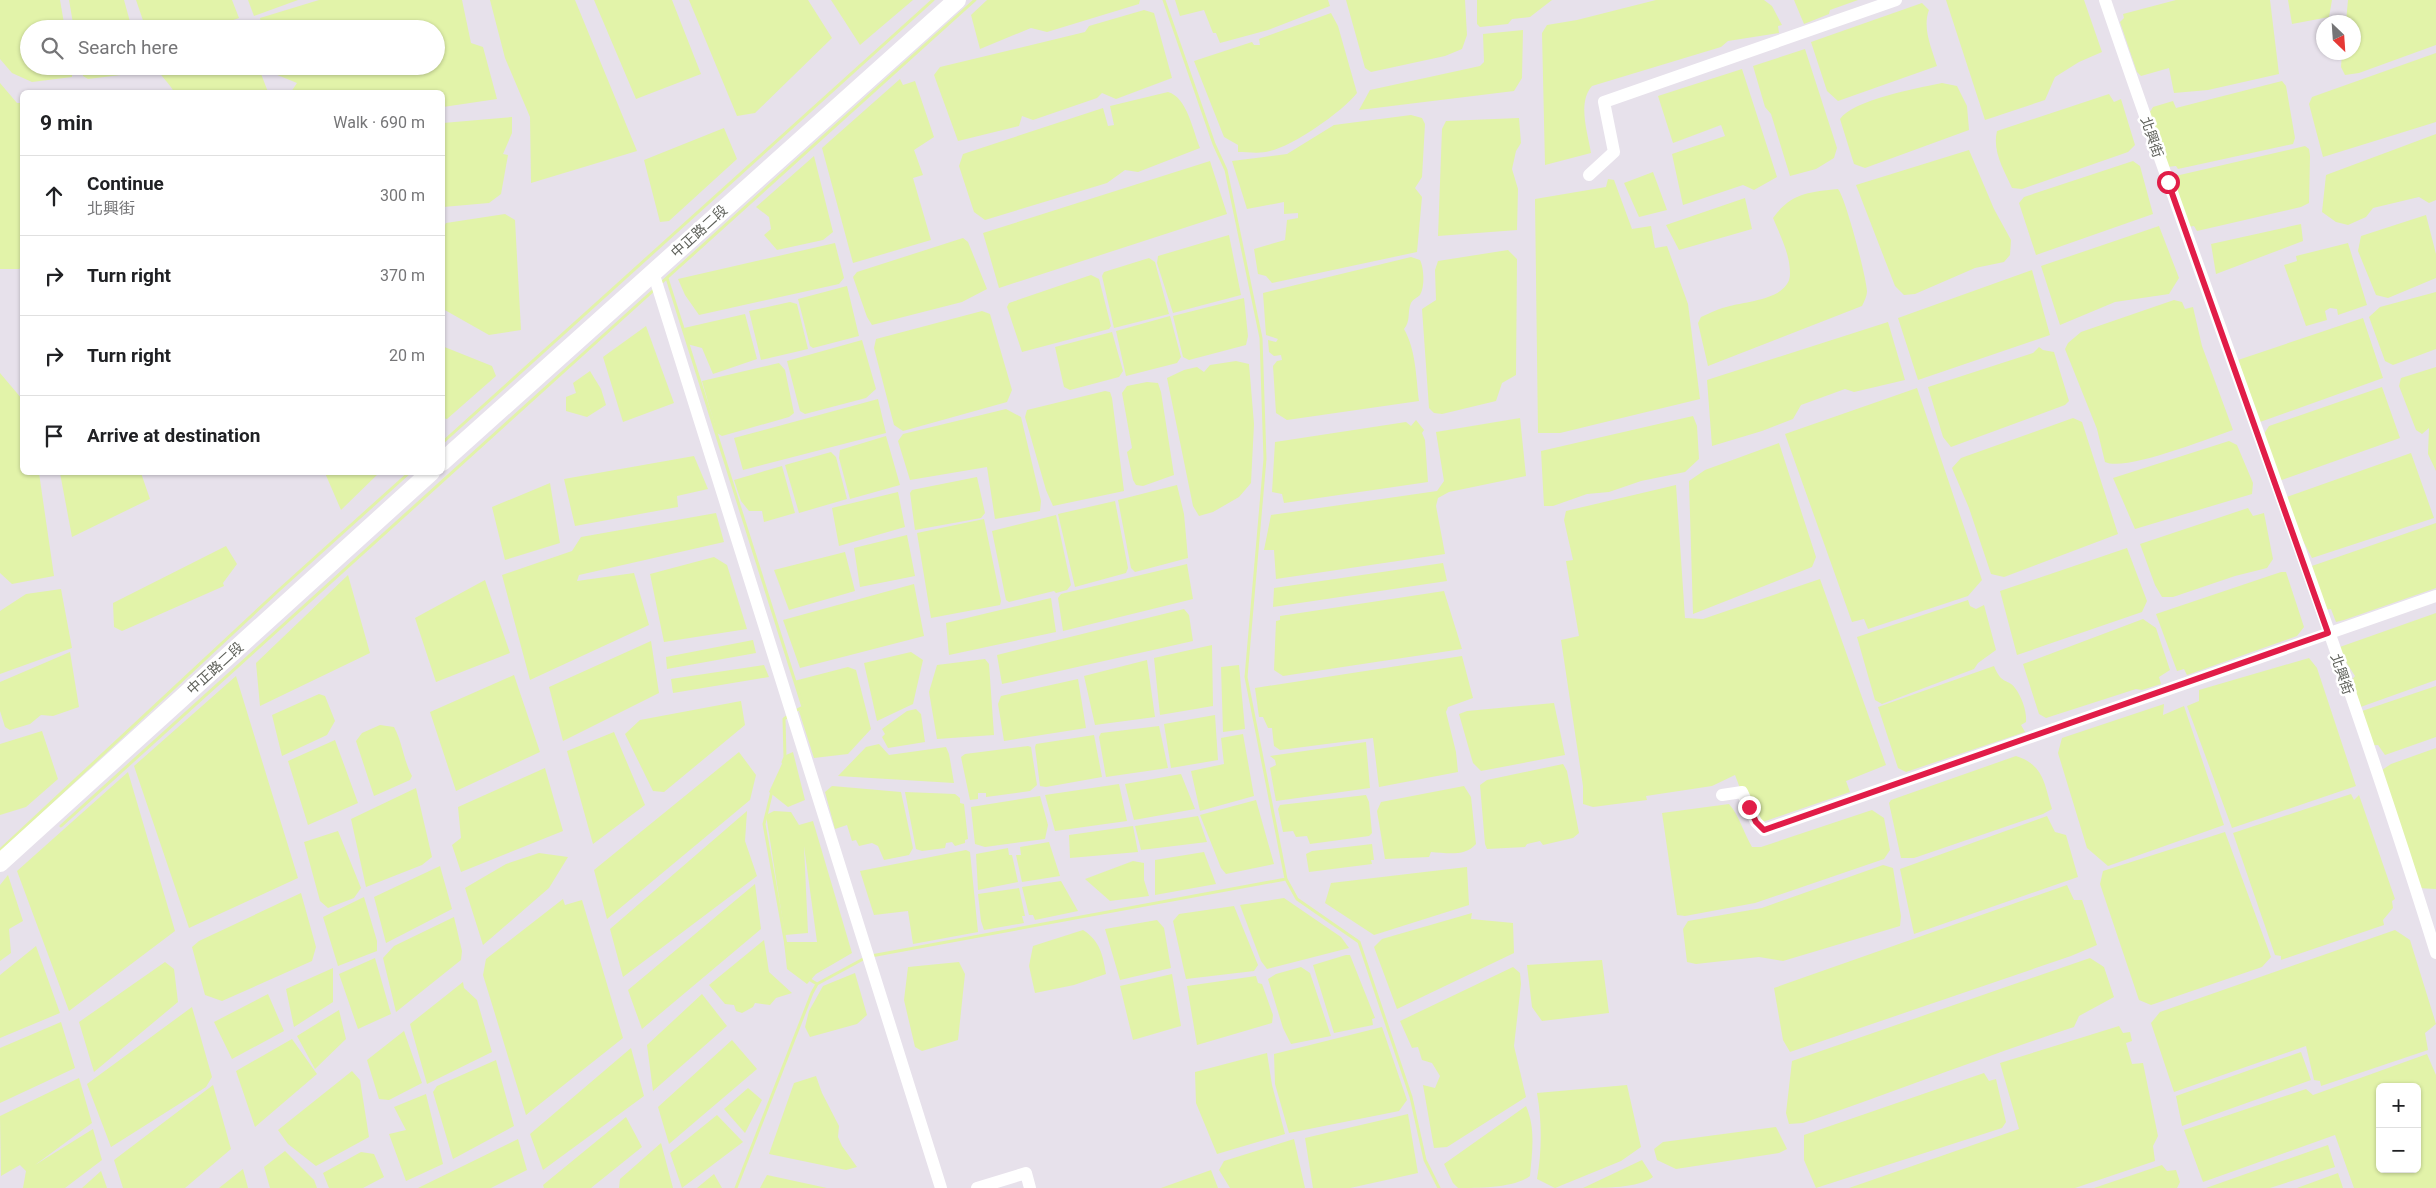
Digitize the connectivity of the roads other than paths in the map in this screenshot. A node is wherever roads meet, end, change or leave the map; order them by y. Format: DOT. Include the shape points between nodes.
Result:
graph roads {
  1 [pos="957,0"];
  2 [pos="1896,0"];
  3 [pos="2105,0"];
  4 [pos="1589,175"];
  5 [pos="653,272"];
  6 [pos="445,459"];
  7 [pos="428,475"];
  8 [pos="2436,596"];
  9 [pos="2328,633"];
  10 [pos="1722,795"];
  11 [pos="0,863"];
  12 [pos="2436,953"];
  13 [pos="941,1188"];
  14 [pos="977,1188"];
  15 [pos="1030,1188"];
  1 -- 5 [label="main road, 中正路二段"];
  2 -- 4 [label="street" via="1604,102 1614,152"];
  3 -- 9 [label="street, 北興街"];
  5 -- 6 [label="main road, 中正路二段"];
  5 -- 13 [label="street"];
  7 -- 11 [label="main road, 中正路二段"];
  8 -- 9 [label="street"];
  9 -- 10 [label="street" via="1764,830 1756,822 1742,792"];
  9 -- 12 [label="street, 北興街"];
  14 -- 15 [label="street" via="1026,1173"];
}
